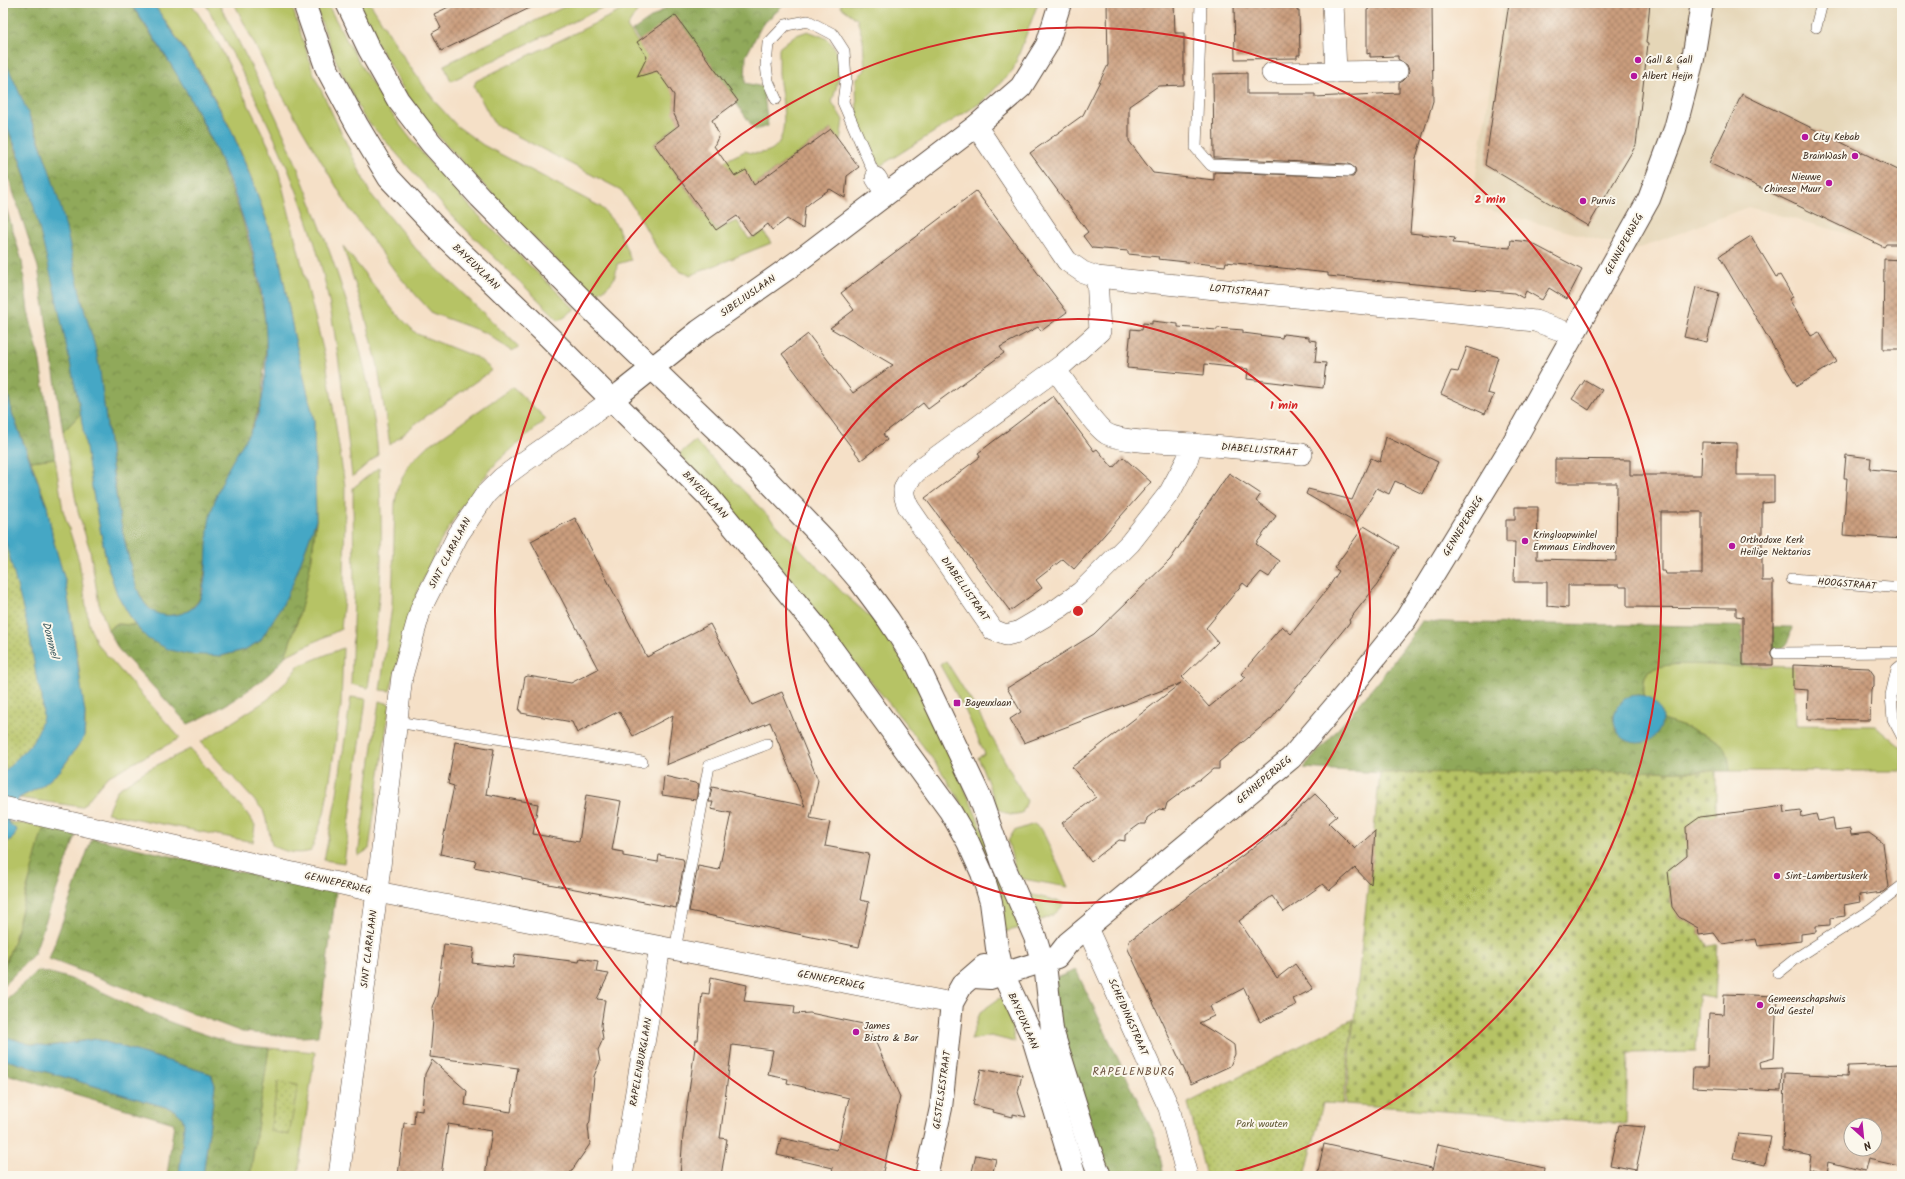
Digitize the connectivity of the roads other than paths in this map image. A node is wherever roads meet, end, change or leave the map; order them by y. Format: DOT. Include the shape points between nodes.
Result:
graph roads {
  1 [pos="304,3"];
  2 [pos="347,3"];
  3 [pos="1060,3"];
  4 [pos="1201,3"];
  5 [pos="1333,3"];
  6 [pos="1702,3"];
  7 [pos="1822,3"];
  8 [pos="1816,27"];
  9 [pos="1397,71"];
  10 [pos="1336,72"];
  11 [pos="1272,73"];
  12 [pos="776,99"];
  13 [pos="976,126"];
  14 [pos="1349,171"];
  15 [pos="881,186"];
  16 [pos="1104,278"];
  17 [pos="1574,335"];
  18 [pos="652,367"];
  19 [pos="1056,370"];
  20 [pos="612,400"];
  21 [pos="1192,444"];
  22 [pos="1302,454"];
  23 [pos="1792,579"];
  24 [pos="1902,588"];
  25 [pos="1902,652"];
  26 [pos="1777,653"];
  27 [pos="1902,666"];
  28 [pos="397,722"];
  29 [pos="1902,736"];
  30 [pos="767,744"];
  31 [pos="642,762"];
  32 [pos="3,807"];
  33 [pos="1902,886"];
  34 [pos="376,892"];
  35 [pos="1087,928"];
  36 [pos="668,949"];
  37 [pos="1041,956"];
  38 [pos="1002,967"];
  39 [pos="1778,973"];
  40 [pos="952,1003"];
  41 [pos="339,1176"];
  42 [pos="622,1176"];
  43 [pos="926,1176"];
  44 [pos="1075,1176"];
  45 [pos="1100,1176"];
  46 [pos="1187,1176"];
  1 -- 20 [label="main road, BAYEUXLAAN" via="326,67 357,126 390,178 439,231"];
  2 -- 18 [label="main road" via="398,100 431,143 480,198"];
  3 -- 13 [label="main road, SIBELIUSLAAN" via="1047,45 1021,87"];
  4 -- 14 [label="lane" via="1196,148 1211,165"];
  5 -- 10 [label="street"];
  6 -- 17 [label="main road, GENNEPERWEG" via="1693,59 1675,129 1659,171 1648,199"];
  7 -- 8 [label="lane"];
  9 -- 10 [label="street"];
  10 -- 11 [label="street"];
  12 -- 15 [label="lane" via="768,81 768,44 786,25 808,20 833,34 844,51 846,79 843,102"];
  13 -- 15 [label="main road, SIBELIUSLAAN"];
  13 -- 16 [label="street, LOTTISTRAAT" via="1068,261 1083,272"];
  15 -- 18 [label="main road, SIBELIUSLAAN" via="796,262"];
  16 -- 17 [label="street, LOTTISTRAAT" via="1535,321"];
  16 -- 19 [label="street, DIABELLISTRAAT" via="1100,331"];
  17 -- 35 [label="main road, GENNEPERWEG" via="1509,450 1406,619 1349,690 1291,758"];
  18 -- 20 [label="main road, SIBELIUSLAAN"];
  18 -- 37 [label="main road" via="749,461 823,538 888,619 915,660 979,795 1004,866"];
  19 -- 21 [label="street, DIABELLISTRAAT" via="1092,419 1107,434 1126,439"];
  19 -- 21 [label="street, DIABELLISTRAAT" via="916,472 905,484 902,495 908,508 993,630 1006,635 1018,632 1081,592 1130,543 1170,492 1187,460"];
  20 -- 28 [label="street, SINT CLARALAAN" via="502,478 470,515 421,608 402,676"];
  20 -- 38 [label="main road, BAYEUXLAAN" via="708,496 813,623 950,810 976,858 987,888"];
  21 -- 22 [label="street, DIABELLISTRAAT"];
  23 -- 24 [label="lane, HOOGSTRAAT"];
  25 -- 26 [label="lane"];
  27 -- 29 [label="lane" via="1897,669 1891,695 1893,718"];
  28 -- 31 [label="lane"];
  28 -- 34 [label="street, SINT CLARALAAN"];
  30 -- 36 [label="lane" via="709,766"];
  32 -- 34 [label="street, GENNEPERWEG"];
  33 -- 39 [label="lane"];
  34 -- 36 [label="street, GENNEPERWEG"];
  34 -- 41 [label="street, SINT CLARALAAN"];
  35 -- 37 [label="main road, GENNEPERWEG" via="1057,957"];
  35 -- 46 [label="street, SCHEIDINGSTRAAT" via="1169,1108"];
  36 -- 40 [label="street, GENNEPERWEG"];
  36 -- 42 [label="street, RAPELENBURGLAAN"];
  37 -- 38 [label="main road, GENNEPERWEG"];
  37 -- 45 [label="main road" via="1046,973 1052,1030"];
  38 -- 40 [label="main road, GENNEPERWEG" via="985,965 958,990"];
  38 -- 44 [label="main road, BAYEUXLAAN" via="1033,1038"];
  40 -- 43 [label="main road, GESTELSESTRAAT" via="941,1108"];
}
